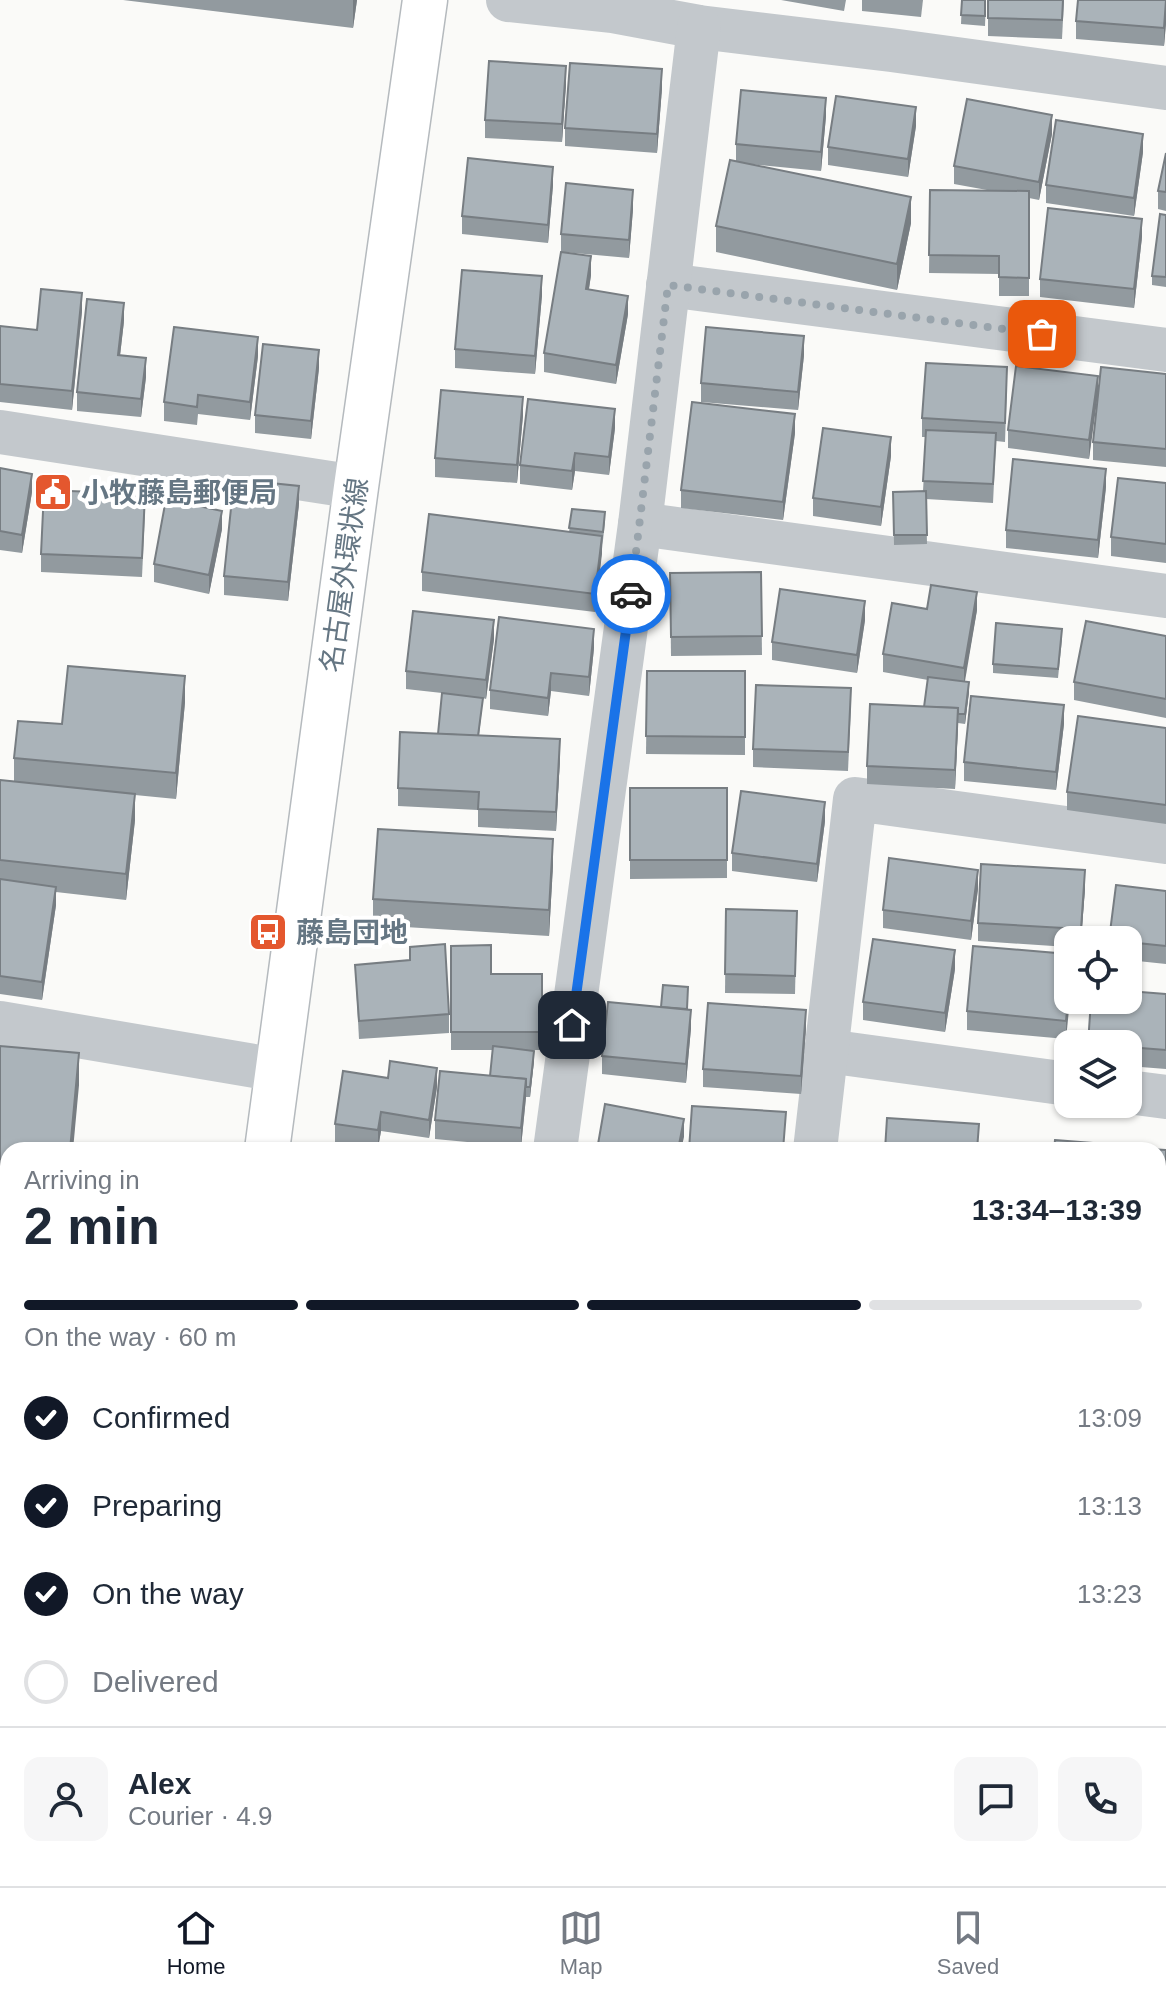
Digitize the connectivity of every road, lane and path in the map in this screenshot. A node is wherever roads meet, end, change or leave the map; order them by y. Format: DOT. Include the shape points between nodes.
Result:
graph roads {
  1 [pos="425,0"];
  2 [pos="508,0"];
  3 [pos="613,5"];
  4 [pos="699,27"];
  5 [pos="1166,88"];
  6 [pos="668,285"];
  7 [pos="1166,350"];
  8 [pos="0,432"];
  9 [pos="356,487"];
  10 [pos="640,524"];
  11 [pos="1166,596"];
  12 [pos="1166,842"];
  13 [pos="0,1023"];
  14 [pos="827,1051"];
  15 [pos="278,1070"];
  16 [pos="1054,1082"];
  17 [pos="1142,1094"];
  18 [pos="1166,1097"];
  19 [pos="268,1142"];
  20 [pos="556,1142"];
  21 [pos="816,1142"];
  1 -- 9 [label="main road, 名古屋外環状線"];
  2 -- 3 [label="street"];
  3 -- 4 [label="street"];
  4 -- 5 [label="street"];
  4 -- 6 [label="street"];
  6 -- 7 [label="street"];
  6 -- 10 [label="street"];
  8 -- 9 [label="street"];
  9 -- 15 [label="main road, 名古屋外環状線"];
  10 -- 11 [label="street"];
  10 -- 20 [label="street"];
  12 -- 14 [label="street" via="855,799"];
  13 -- 15 [label="street"];
  14 -- 16 [label="street"];
  14 -- 21 [label="street"];
  15 -- 19 [label="main road, 名古屋外環状線"];
  17 -- 18 [label="street"];
}
